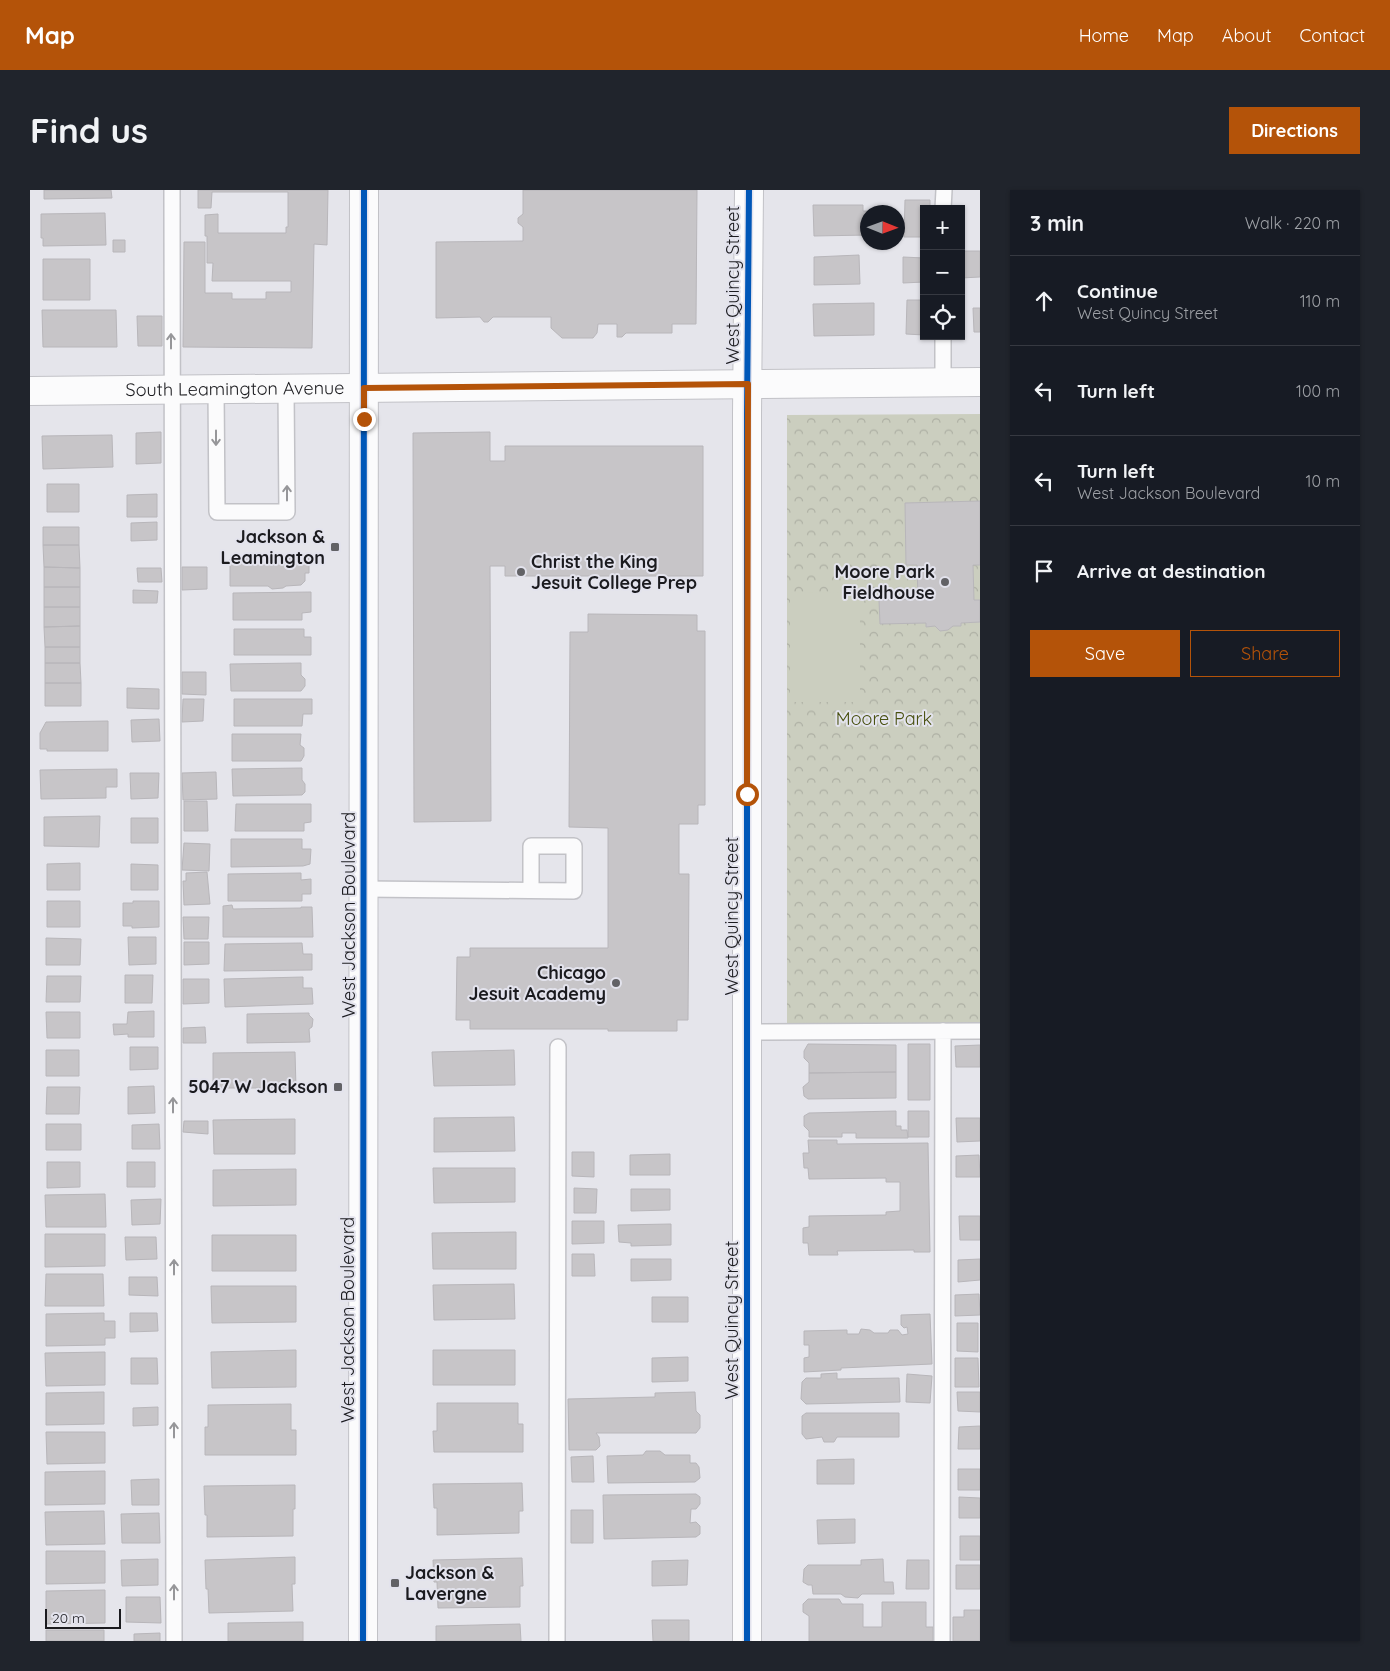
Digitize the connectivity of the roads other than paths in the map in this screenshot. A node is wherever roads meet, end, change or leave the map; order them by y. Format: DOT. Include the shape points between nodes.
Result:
graph roads {
  1 [pos="172,190"];
  2 [pos="364,190"];
  3 [pos="749,190"];
  4 [pos="944,190"];
  5 [pos="944,205"];
  6 [pos="943,340"];
  7 [pos="942,382"];
  8 [pos="980,382"];
  9 [pos="748,384"];
  10 [pos="364,388"];
  11 [pos="216,389"];
  12 [pos="286,389"];
  13 [pos="171,390"];
  14 [pos="30,391"];
  15 [pos="364,889"];
  16 [pos="531,890"];
  17 [pos="943,1031"];
  18 [pos="980,1031"];
  19 [pos="747,1032"];
  20 [pos="558,1047"];
  21 [pos="174,1641"];
  22 [pos="363,1641"];
  23 [pos="557,1641"];
  24 [pos="747,1641"];
  25 [pos="942,1641"];
  13 -- 1 [label="lane, one-way"];
  2 -- 10 [label="street, West Jackson Boulevard"];
  3 -- 9 [label="street, West Quincy Street"];
  4 -- 5 [label="lane"];
  6 -- 7 [label="lane"];
  7 -- 8 [label="street, South Leamington Avenue"];
  7 -- 9 [label="street, South Leamington Avenue"];
  9 -- 10 [label="street, South Leamington Avenue"];
  9 -- 19 [label="street, West Quincy Street"];
  10 -- 12 [label="street, South Leamington Avenue"];
  10 -- 15 [label="street, West Jackson Boulevard"];
  11 -- 12 [label="street, South Leamington Avenue"];
  11 -- 12 [label="lane, one-way" via="217,512 287,512"];
  11 -- 13 [label="street, South Leamington Avenue"];
  13 -- 14 [label="street, South Leamington Avenue"];
  21 -- 13 [label="lane, one-way"];
  15 -- 16 [label="lane"];
  15 -- 22 [label="street, West Jackson Boulevard"];
  17 -- 18 [label="lane"];
  17 -- 19 [label="lane"];
  17 -- 25 [label="lane"];
  19 -- 24 [label="street, West Quincy Street"];
  20 -- 23 [label="lane"];
}
